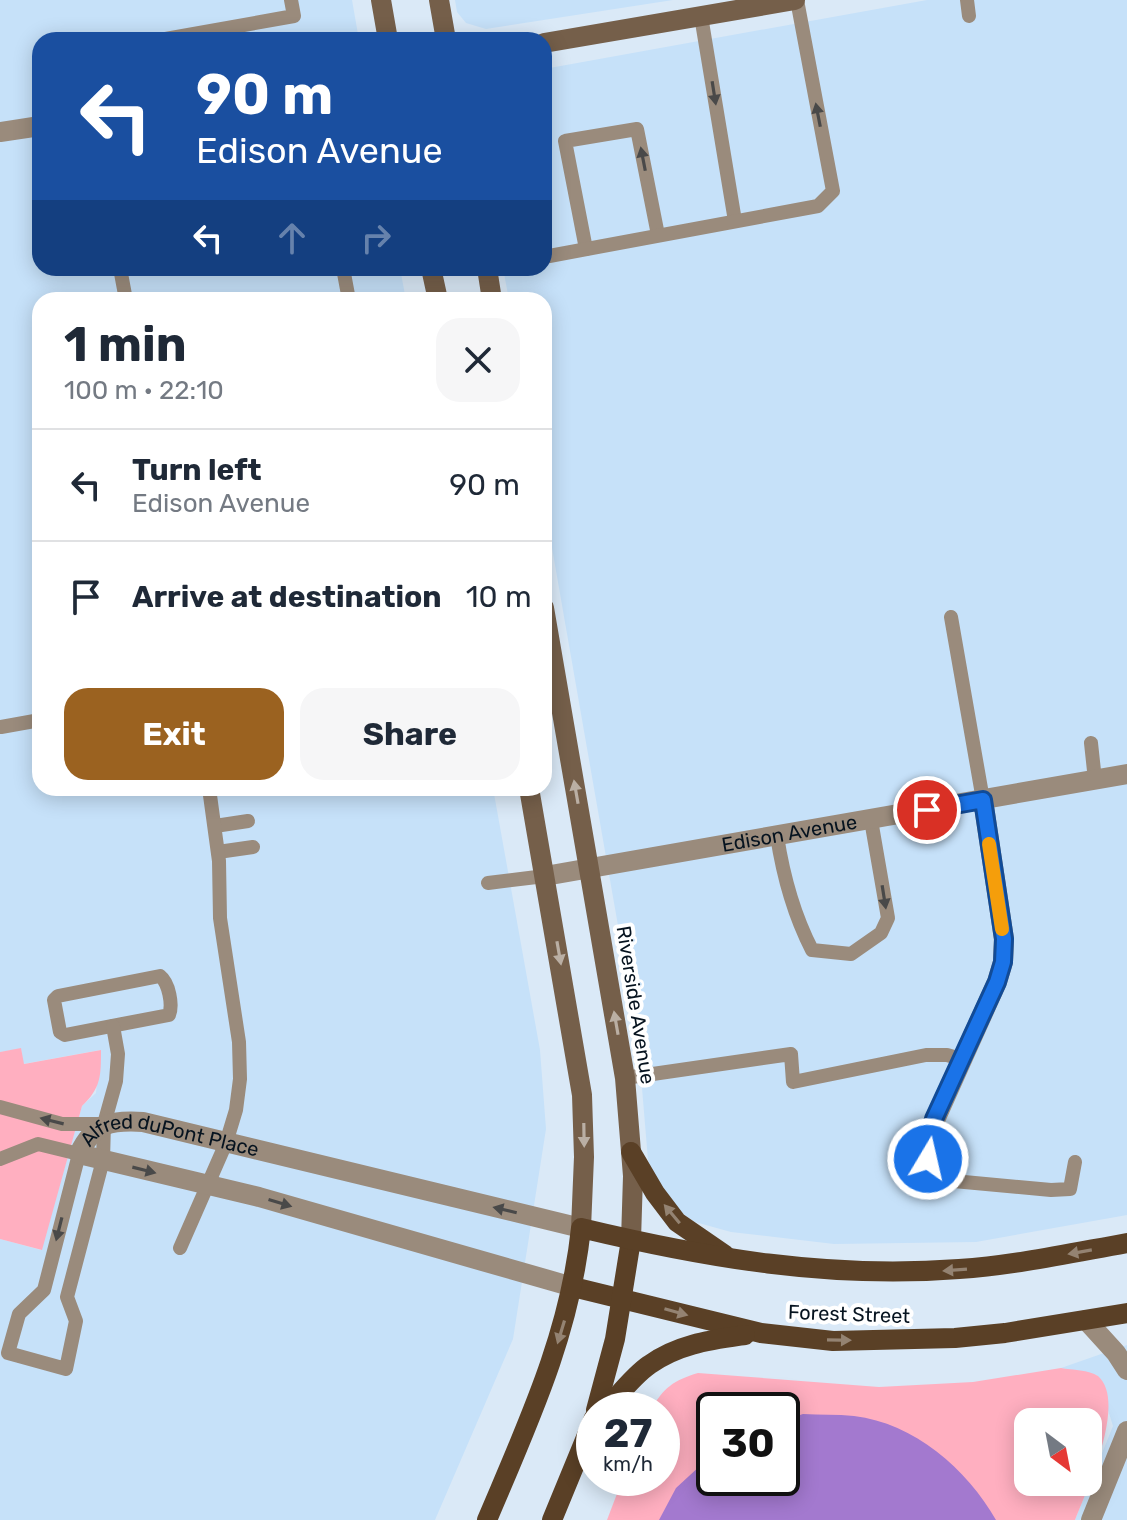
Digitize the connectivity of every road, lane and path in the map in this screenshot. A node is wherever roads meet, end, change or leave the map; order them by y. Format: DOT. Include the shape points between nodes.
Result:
graph roads {
  1 [pos="291,0"];
  2 [pos="381,0"];
  3 [pos="439,0"];
  4 [pos="796,0"];
  5 [pos="967,0"];
  6 [pos="701,16"];
  7 [pos="969,16"];
  8 [pos="205,32"];
  9 [pos="387,32"];
  10 [pos="445,32"];
  11 [pos="552,42"];
  12 [pos="32,127"];
  13 [pos="0,132"];
  14 [pos="735,221"];
  15 [pos="658,235"];
  16 [pos="586,249"];
  17 [pos="552,255"];
  18 [pos="951,617"];
  19 [pos="552,654"];
  20 [pos="32,721"];
  21 [pos="1,727"];
  22 [pos="1091,743"];
  23 [pos="1127,774"];
  24 [pos="1095,780"];
  25 [pos="210,796"];
  26 [pos="530,796"];
  27 [pos="983,800"];
  28 [pos="871,820"];
  29 [pos="248,821"];
  30 [pos="215,826"];
  31 [pos="777,836"];
  32 [pos="253,847"];
  33 [pos="218,852"];
  34 [pos="589,869"];
  35 [pos="545,876"];
  36 [pos="488,883"];
  37 [pos="113,1026"];
  38 [pos="961,1059"];
  39 [pos="625,1078"];
  40 [pos="0,1107"];
  41 [pos="104,1124"];
  42 [pos="226,1143"];
  43 [pos="631,1152"];
  44 [pos="79,1154"];
  45 [pos="0,1159"];
  46 [pos="103,1160"];
  47 [pos="1075,1162"];
  48 [pos="932,1179"];
  49 [pos="209,1185"];
  50 [pos="581,1228"];
  51 [pos="631,1240"];
  52 [pos="1127,1243"];
  53 [pos="180,1248"];
  54 [pos="731,1260"];
  55 [pos="573,1287"];
  56 [pos="44,1290"];
  57 [pos="67,1297"];
  58 [pos="623,1299"];
  59 [pos="1127,1313"];
  60 [pos="1086,1320"];
  61 [pos="761,1333"];
  62 [pos="1127,1370"];
  63 [pos="602,1392"];
  64 [pos="620,1392"];
  65 [pos="1127,1431"];
  66 [pos="576,1463"];
  67 [pos="487,1520"];
  68 [pos="552,1520"];
  69 [pos="1091,1520"];
  1 -- 8 [label="lane" via="294,16"];
  2 -- 9 [label="main road"];
  3 -- 10 [label="main road"];
  4 -- 6 [label="main road"];
  14 -- 4 [label="lane, one-way" via="818,206 833,191"];
  5 -- 7 [label="lane"];
  6 -- 11 [label="main road"];
  6 -- 14 [label="lane, one-way"];
  12 -- 13 [label="street"];
  14 -- 15 [label="lane"];
  15 -- 16 [label="lane"];
  15 -- 16 [label="lane, one-way" via="637,129 565,141"];
  16 -- 17 [label="lane"];
  18 -- 27 [label="lane"];
  34 -- 19 [label="main road, Riverside Avenue, one-way"];
  20 -- 21 [label="lane"];
  22 -- 24 [label="lane"];
  23 -- 24 [label="street, Edison Avenue"];
  24 -- 27 [label="street, Edison Avenue"];
  25 -- 30 [label="lane"];
  26 -- 35 [label="main road"];
  27 -- 28 [label="street, Edison Avenue"];
  27 -- 38 [label="street" via="1004,950 997,982"];
  28 -- 31 [label="street, Edison Avenue"];
  28 -- 31 [label="lane, one-way" via="888,918 881,933 851,954 812,950 781,863"];
  29 -- 30 [label="lane"];
  30 -- 33 [label="lane"];
  31 -- 34 [label="street, Edison Avenue"];
  32 -- 33 [label="lane"];
  33 -- 42 [label="lane" via="220,918 241,1054 236,1110"];
  34 -- 35 [label="street, Edison Avenue"];
  39 -- 34 [label="main road, Riverside Avenue, one-way"];
  35 -- 36 [label="lane"];
  35 -- 50 [label="main road, one-way" via="582,1095"];
  37 -- 37 [label="lane" via="169,1015 165,980 160,976 54,1000 65,1035"];
  37 -- 41 [label="lane" via="117,1073"];
  38 -- 39 [label="lane" via="926,1055 793,1082 791,1054"];
  38 -- 48 [label="street" via="931,1129 927,1150"];
  39 -- 43 [label="main road, Riverside Avenue"];
  41 -- 40 [label="lane, one-way" via="62,1124"];
  41 -- 42 [label="street, Alfred duPont Place" via="143,1122"];
  41 -- 44 [label="street, Alfred duPont Place"];
  41 -- 46 [label="lane"];
  42 -- 49 [label="lane"];
  50 -- 42 [label="street, Alfred duPont Place, one-way"];
  43 -- 51 [label="main road, Riverside Avenue"];
  54 -- 43 [label="main road, one-way" via="677,1222"];
  44 -- 45 [label="lane" via="38,1144"];
  44 -- 46 [label="street, Alfred duPont Place"];
  44 -- 56 [label="lane, one-way"];
  46 -- 49 [label="street, Alfred duPont Place, one-way"];
  46 -- 57 [label="lane"];
  47 -- 48 [label="lane" via="1070,1189"];
  49 -- 53 [label="lane"];
  49 -- 55 [label="street, Alfred duPont Place, one-way"];
  50 -- 51 [label="main road, Forest Street"];
  50 -- 55 [label="main road"];
  51 -- 54 [label="main road, Forest Street"];
  51 -- 58 [label="main road, Riverside Avenue"];
  52 -- 54 [label="main road, Forest Street, one-way" via="1008,1264 914,1272 814,1270"];
  55 -- 58 [label="main road, Forest Street"];
  55 -- 67 [label="main road, one-way" via="551,1366"];
  56 -- 57 [label="lane"];
  56 -- 57 [label="lane" via="19,1314 8,1353 66,1369 76,1321"];
  58 -- 61 [label="main road, Forest Street, one-way"];
  58 -- 63 [label="main road, Riverside Avenue"];
  59 -- 60 [label="main road, Forest Street"];
  61 -- 60 [label="main road, Forest Street, one-way" via="833,1341 908,1341"];
  60 -- 62 [label="street"];
  61 -- 64 [label="main road" via="697,1342 674,1351 647,1366"];
  65 -- 69 [label="street"];
  66 -- 68 [label="main road, Riverside Avenue"];
}
